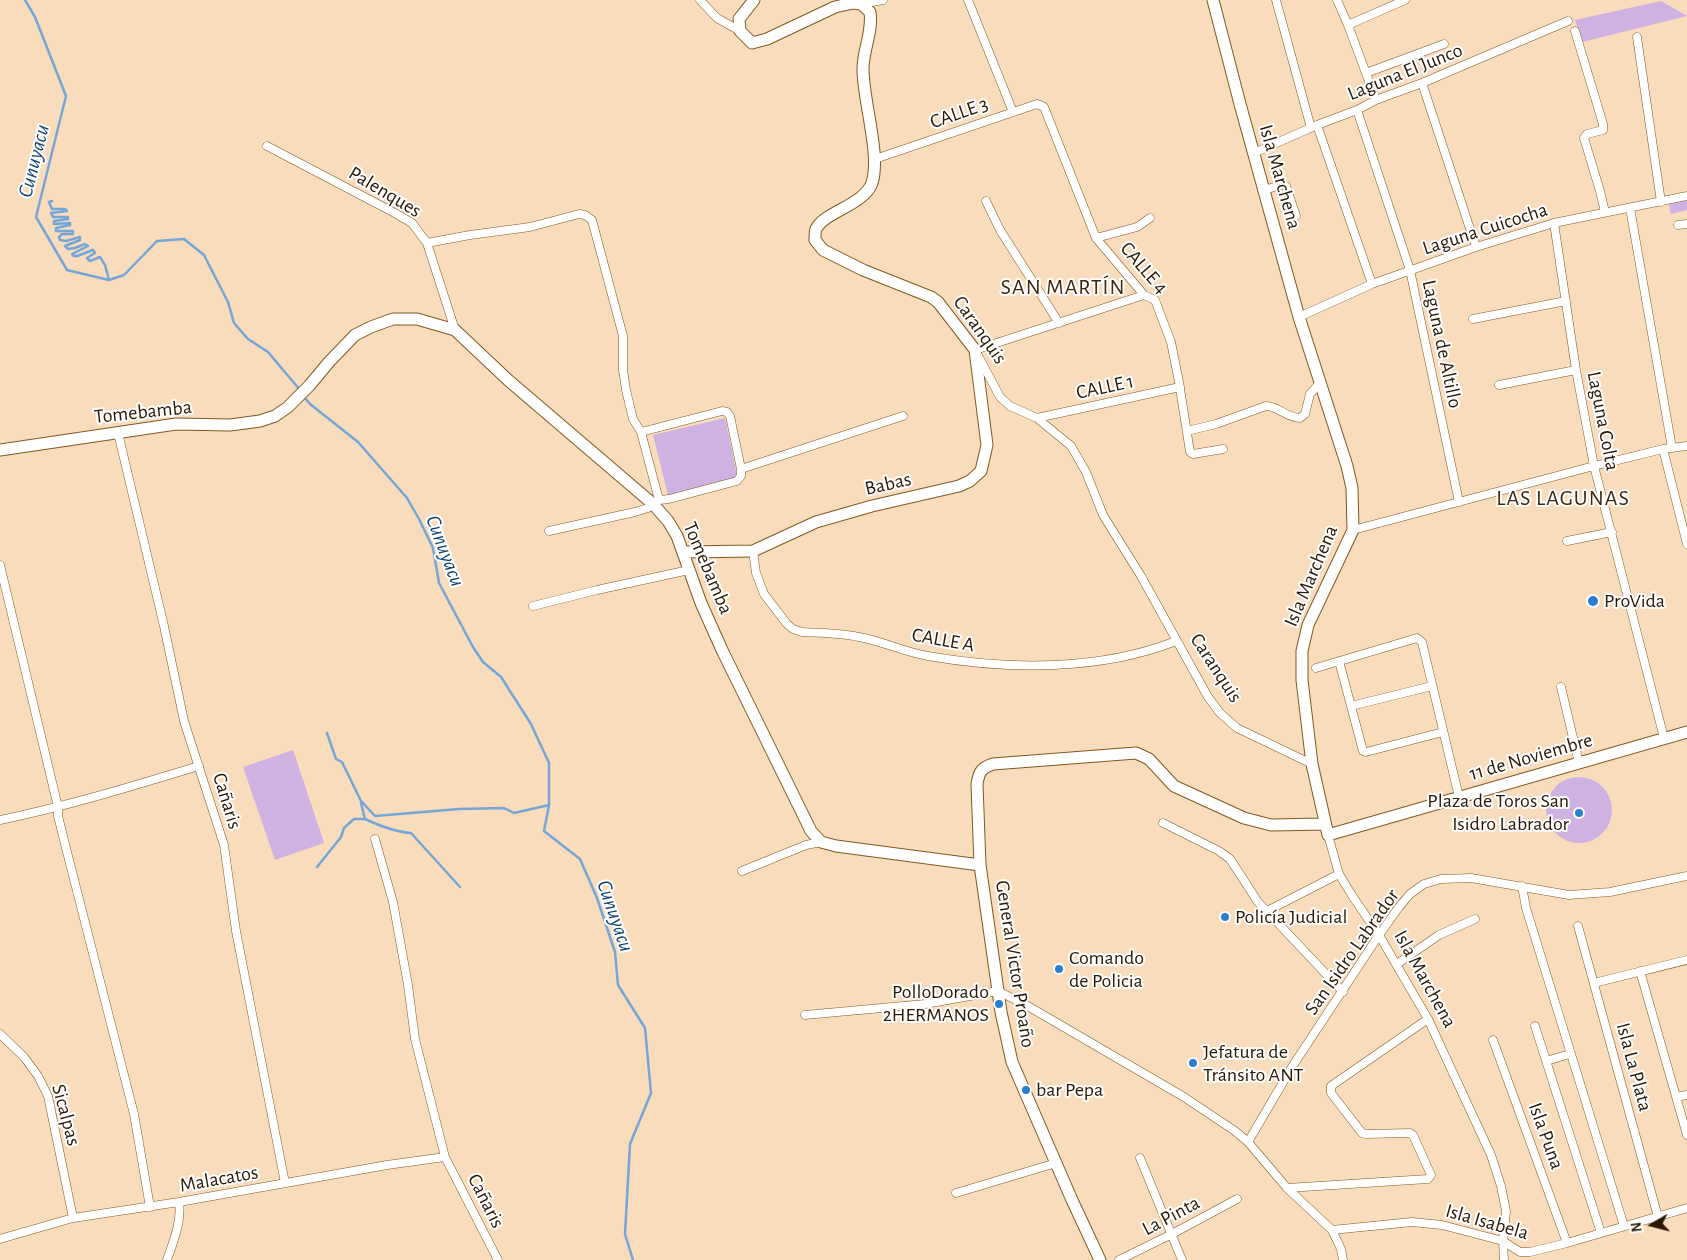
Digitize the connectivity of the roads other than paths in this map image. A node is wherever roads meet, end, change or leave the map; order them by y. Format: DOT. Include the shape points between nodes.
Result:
graph roads {
  1 [pos="700,0"];
  2 [pos="754,0"];
  3 [pos="883,0"];
  4 [pos="968,0"];
  5 [pos="1213,0"];
  6 [pos="1276,0"];
  7 [pos="1336,0"];
  8 [pos="1405,0"];
  9 [pos="861,4"];
  10 [pos="1568,21"];
  11 [pos="1348,25"];
  12 [pos="740,31"];
  13 [pos="1575,31"];
  14 [pos="1637,37"];
  15 [pos="1444,44"];
  16 [pos="1366,73"];
  17 [pos="1422,83"];
  18 [pos="1376,100"];
  19 [pos="1357,110"];
  20 [pos="1013,112"];
  21 [pos="1049,117"];
  22 [pos="1314,126"];
  23 [pos="267,146"];
  24 [pos="1254,153"];
  25 [pos="875,159"];
  26 [pos="1264,190"];
  27 [pos="1687,196"];
  28 [pos="986,201"];
  29 [pos="1661,202"];
  30 [pos="1630,208"];
  31 [pos="1605,212"];
  32 [pos="1296,216"];
  33 [pos="1150,218"];
  34 [pos="1554,223"];
  35 [pos="1687,224"];
  36 [pos="1678,225"];
  37 [pos="1096,238"];
  38 [pos="427,243"];
  39 [pos="1476,247"];
  40 [pos="1410,270"];
  41 [pos="1372,284"];
  42 [pos="1144,295"];
  43 [pos="1566,301"];
  44 [pos="1299,317"];
  45 [pos="1472,319"];
  46 [pos="1059,323"];
  47 [pos="455,330"];
  48 [pos="975,350"];
  49 [pos="1576,370"];
  50 [pos="1320,383"];
  51 [pos="1499,385"];
  52 [pos="1180,387"];
  53 [pos="903,416"];
  54 [pos="1037,418"];
  55 [pos="1187,431"];
  56 [pos="118,432"];
  57 [pos="641,432"];
  58 [pos="1687,446"];
  59 [pos="1672,448"];
  60 [pos="1223,449"];
  61 [pos="1663,449"];
  62 [pos="0,450"];
  63 [pos="1594,466"];
  64 [pos="740,469"];
  65 [pos="656,502"];
  66 [pos="1459,502"];
  67 [pos="1353,530"];
  68 [pos="549,531"];
  69 [pos="1612,532"];
  70 [pos="1567,541"];
  71 [pos="1687,544"];
  72 [pos="753,551"];
  73 [pos="684,552"];
  74 [pos="0,565"];
  75 [pos="689,570"];
  76 [pos="533,606"];
  77 [pos="1176,641"];
  78 [pos="1339,661"];
  79 [pos="1316,668"];
  80 [pos="1432,686"];
  81 [pos="1561,687"];
  82 [pos="1351,706"];
  83 [pos="1443,732"];
  84 [pos="1687,732"];
  85 [pos="1664,738"];
  86 [pos="1136,753"];
  87 [pos="1579,763"];
  88 [pos="1312,764"];
  89 [pos="199,766"];
  90 [pos="1459,797"];
  91 [pos="58,807"];
  92 [pos="0,820"];
  93 [pos="1163,823"];
  94 [pos="1326,830"];
  95 [pos="375,839"];
  96 [pos="821,842"];
  97 [pos="980,864"];
  98 [pos="742,871"];
  99 [pos="1339,874"];
  100 [pos="1687,876"];
  101 [pos="1522,886"];
  102 [pos="1267,911"];
  103 [pos="1474,919"];
  104 [pos="1578,926"];
  105 [pos="1379,935"];
  106 [pos="1687,960"];
  107 [pos="1397,964"];
  108 [pos="1640,971"];
  109 [pos="1594,983"];
  110 [pos="998,991"];
  111 [pos="1343,992"];
  112 [pos="805,1015"];
  113 [pos="1428,1019"];
  114 [pos="1535,1026"];
  115 [pos="0,1034"];
  116 [pos="1493,1040"];
  117 [pos="1570,1054"];
  118 [pos="1546,1061"];
  119 [pos="1687,1095"];
  120 [pos="1676,1097"];
  121 [pos="1687,1136"];
  122 [pos="1248,1142"];
  123 [pos="445,1158"];
  124 [pos="1140,1158"];
  125 [pos="1056,1164"];
  126 [pos="286,1183"];
  127 [pos="1287,1188"];
  128 [pos="956,1193"];
  129 [pos="1237,1198"];
  130 [pos="179,1202"];
  131 [pos="150,1207"];
  132 [pos="1687,1208"];
  133 [pos="1658,1217"];
  134 [pos="72,1218"];
  135 [pos="1624,1226"];
  136 [pos="1332,1230"];
  137 [pos="1601,1233"];
  138 [pos="1172,1234"];
  139 [pos="0,1239"];
  140 [pos="1503,1241"];
  141 [pos="1567,1243"];
  142 [pos="167,1260"];
  143 [pos="498,1260"];
  144 [pos="1099,1260"];
  145 [pos="1119,1260"];
  146 [pos="1182,1260"];
  147 [pos="1343,1260"];
  148 [pos="1504,1260"];
  1 -- 12 [label="street" via="716,18"];
  2 -- 12 [label="street" via="739,19"];
  3 -- 9 [label="street"];
  4 -- 20 [label="street"];
  5 -- 24 [label="street, Isla Marchena"];
  6 -- 22 [label="street"];
  7 -- 11 [label="street"];
  8 -- 11 [label="street"];
  9 -- 12 [label="street" via="835,7 752,43"];
  9 -- 25 [label="street, Caranquis" via="870,12 871,21 863,67"];
  10 -- 17 [label="street, Laguna El Junco"];
  11 -- 16 [label="street"];
  13 -- 31 [label="street" via="1603,124 1602,130 1584,138"];
  14 -- 29 [label="street"];
  15 -- 16 [label="street"];
  16 -- 18 [label="street"];
  17 -- 18 [label="street, Laguna El Junco"];
  17 -- 39 [label="street"];
  18 -- 19 [label="street, Laguna El Junco"];
  19 -- 22 [label="street, Laguna El Junco"];
  19 -- 40 [label="street, Laguna de Altillo"];
  20 -- 21 [label="street, CALLE 3" via="1039,104"];
  20 -- 25 [label="street, CALLE 3"];
  21 -- 37 [label="street, CALLE 4"];
  22 -- 24 [label="street, Laguna El Junco"];
  22 -- 41 [label="street"];
  23 -- 38 [label="street, Palenques" via="406,219"];
  24 -- 26 [label="street, Isla Marchena"];
  25 -- 48 [label="street, Caranquis" via="869,189 822,222 816,229 815,240 823,250 863,270 931,297"];
  26 -- 32 [label="street" via="1286,186"];
  26 -- 44 [label="street, Isla Marchena"];
  27 -- 29 [label="street, Laguna Cuicocha"];
  28 -- 46 [label="street" via="1000,230"];
  29 -- 30 [label="street, Laguna Cuicocha"];
  30 -- 31 [label="street, Laguna Cuicocha"];
  30 -- 59 [label="street"];
  31 -- 34 [label="street, Laguna Cuicocha"];
  33 -- 37 [label="street" via="1137,227"];
  34 -- 39 [label="street, Laguna Cuicocha"];
  34 -- 43 [label="street, Laguna Colta"];
  35 -- 36 [label="street"];
  37 -- 42 [label="street, CALLE 4"];
  38 -- 47 [label="street, Palenques"];
  38 -- 57 [label="street" via="530,228 580,214 592,220 623,336 626,390 633,419"];
  39 -- 40 [label="street, Laguna Cuicocha"];
  40 -- 41 [label="street, Laguna Cuicocha"];
  40 -- 66 [label="street, Laguna de Altillo"];
  41 -- 44 [label="street, Laguna Cuicocha"];
  42 -- 46 [label="street"];
  42 -- 52 [label="street, CALLE 4" via="1155,300 1171,342"];
  43 -- 45 [label="street"];
  43 -- 49 [label="street, Laguna Colta"];
  44 -- 50 [label="street, Isla Marchena"];
  46 -- 48 [label="street"];
  47 -- 56 [label="street, Tomebamba" via="417,318 393,319 371,327 355,336 288,407 260,421 230,425 176,424"];
  47 -- 65 [label="street, Tomebamba" via="508,380"];
  48 -- 54 [label="street, Caranquis" via="1000,397 1010,406"];
  48 -- 72 [label="street, Babas" via="988,444 981,471 960,486 816,522"];
  49 -- 51 [label="street"];
  49 -- 63 [label="street, Laguna Colta"];
  50 -- 55 [label="street" via="1300,418 1291,418 1266,406"];
  50 -- 67 [label="street, Isla Marchena" via="1350,480"];
  52 -- 54 [label="street, CALLE 1"];
  52 -- 55 [label="street, CALLE 4"];
  53 -- 64 [label="street"];
  54 -- 77 [label="street, Caranquis" via="1071,446 1104,515"];
  55 -- 60 [label="street, CALLE 4" via="1189,450 1193,454"];
  56 -- 62 [label="street, Tomebamba"];
  56 -- 89 [label="street, Cañaris" via="184,721"];
  57 -- 64 [label="street" via="727,412"];
  57 -- 65 [label="street"];
  58 -- 59 [label="street"];
  59 -- 61 [label="street"];
  61 -- 63 [label="street"];
  61 -- 71 [label="street"];
  63 -- 66 [label="street"];
  63 -- 69 [label="street, Laguna Colta"];
  64 -- 65 [label="street" via="740,479 733,483"];
  65 -- 68 [label="street" via="635,512"];
  65 -- 73 [label="street, Tomebamba"];
  66 -- 67 [label="street"];
  67 -- 88 [label="street, Isla Marchena" via="1308,625 1302,652"];
  69 -- 70 [label="street"];
  69 -- 85 [label="street, Laguna Colta"];
  72 -- 73 [label="street, Babas"];
  72 -- 77 [label="street, CALLE A" via="756,573 764,594 787,624 802,632 858,637 926,656 996,665 1093,662"];
  73 -- 75 [label="street, Tomebamba"];
  74 -- 91 [label="street"];
  75 -- 76 [label="street"];
  75 -- 96 [label="street, Tomebamba" via="722,650 811,831"];
  77 -- 88 [label="street, Caranquis" via="1208,697 1236,728"];
  78 -- 79 [label="street"];
  78 -- 80 [label="street" via="1418,638 1422,642"];
  78 -- 82 [label="street"];
  80 -- 82 [label="street"];
  80 -- 83 [label="street"];
  81 -- 87 [label="street"];
  82 -- 83 [label="street" via="1363,752"];
  83 -- 90 [label="street"];
  84 -- 85 [label="street, 11 de Noviembre"];
  85 -- 87 [label="street, 11 de Noviembre"];
  86 -- 94 [label="street, 11 de Noviembre" via="1149,759 1174,786 1244,818 1271,825"];
  86 -- 97 [label="street, General Victor Proaño" via="983,767 977,784"];
  87 -- 90 [label="street, 11 de Noviembre"];
  88 -- 94 [label="street, Isla Marchena"];
  89 -- 91 [label="street"];
  89 -- 126 [label="street, Cañaris" via="224,845 236,931"];
  90 -- 94 [label="street, 11 de Noviembre"];
  91 -- 92 [label="street"];
  91 -- 131 [label="street" via="134,1114"];
  93 -- 102 [label="street" via="1230,859"];
  94 -- 99 [label="street, Isla Marchena"];
  95 -- 123 [label="street, Cañaris" via="393,902 415,1039"];
  96 -- 97 [label="street"];
  96 -- 98 [label="street"];
  97 -- 110 [label="street, General Victor Proaño"];
  99 -- 102 [label="street"];
  99 -- 105 [label="street, Isla Marchena"];
  100 -- 101 [label="street, San Isidro Labrador" via="1610,892 1569,895"];
  101 -- 105 [label="street, San Isidro Labrador" via="1471,878 1441,879 1424,884 1405,901"];
  101 -- 117 [label="street"];
  102 -- 111 [label="street"];
  103 -- 107 [label="street" via="1439,935"];
  104 -- 109 [label="street, Isla La Plata"];
  105 -- 107 [label="street, Isla Marchena"];
  105 -- 111 [label="street, San Isidro Labrador"];
  106 -- 108 [label="street"];
  107 -- 113 [label="street, Isla Marchena"];
  108 -- 109 [label="street"];
  108 -- 120 [label="street"];
  109 -- 133 [label="street, Isla La Plata"];
  110 -- 112 [label="street" via="925,1004"];
  110 -- 122 [label="street" via="1184,1097"];
  110 -- 125 [label="street, General Victor Proaño" via="1012,1062"];
  111 -- 122 [label="street, San Isidro Labrador" via="1292,1067"];
  113 -- 127 [label="street" via="1331,1086 1330,1090 1362,1133 1413,1135 1430,1177"];
  113 -- 140 [label="street, Isla Marchena" via="1491,1155 1506,1211"];
  114 -- 118 [label="street"];
  115 -- 134 [label="street, Sicalpas" via="24,1056 48,1096"];
  116 -- 141 [label="street, Isla Puna"];
  117 -- 118 [label="street"];
  117 -- 135 [label="street"];
  118 -- 137 [label="street"];
  119 -- 120 [label="street"];
  120 -- 121 [label="street"];
  122 -- 127 [label="street"];
  123 -- 126 [label="street, Malacatos"];
  123 -- 143 [label="street, Cañaris"];
  124 -- 138 [label="street"];
  125 -- 128 [label="street"];
  125 -- 144 [label="street, General Victor Proaño"];
  126 -- 130 [label="street, Malacatos"];
  127 -- 136 [label="street"];
  129 -- 138 [label="street, La Pinta"];
  130 -- 131 [label="street, Malacatos"];
  130 -- 142 [label="street" via="178,1223"];
  131 -- 134 [label="street, Malacatos"];
  132 -- 133 [label="street, Isla Isabela"];
  133 -- 135 [label="street, Isla Isabela"];
  134 -- 139 [label="street, Malacatos"];
  135 -- 137 [label="street, Isla Isabela"];
  136 -- 140 [label="street, Isla Isabela" via="1425,1222"];
  136 -- 147 [label="street"];
  137 -- 141 [label="street, Isla Isabela"];
  138 -- 145 [label="street, La Pinta"];
  138 -- 146 [label="street"];
  140 -- 141 [label="street, Isla Isabela" via="1520,1252"];
  140 -- 148 [label="street, Isla Marchena"];
}
